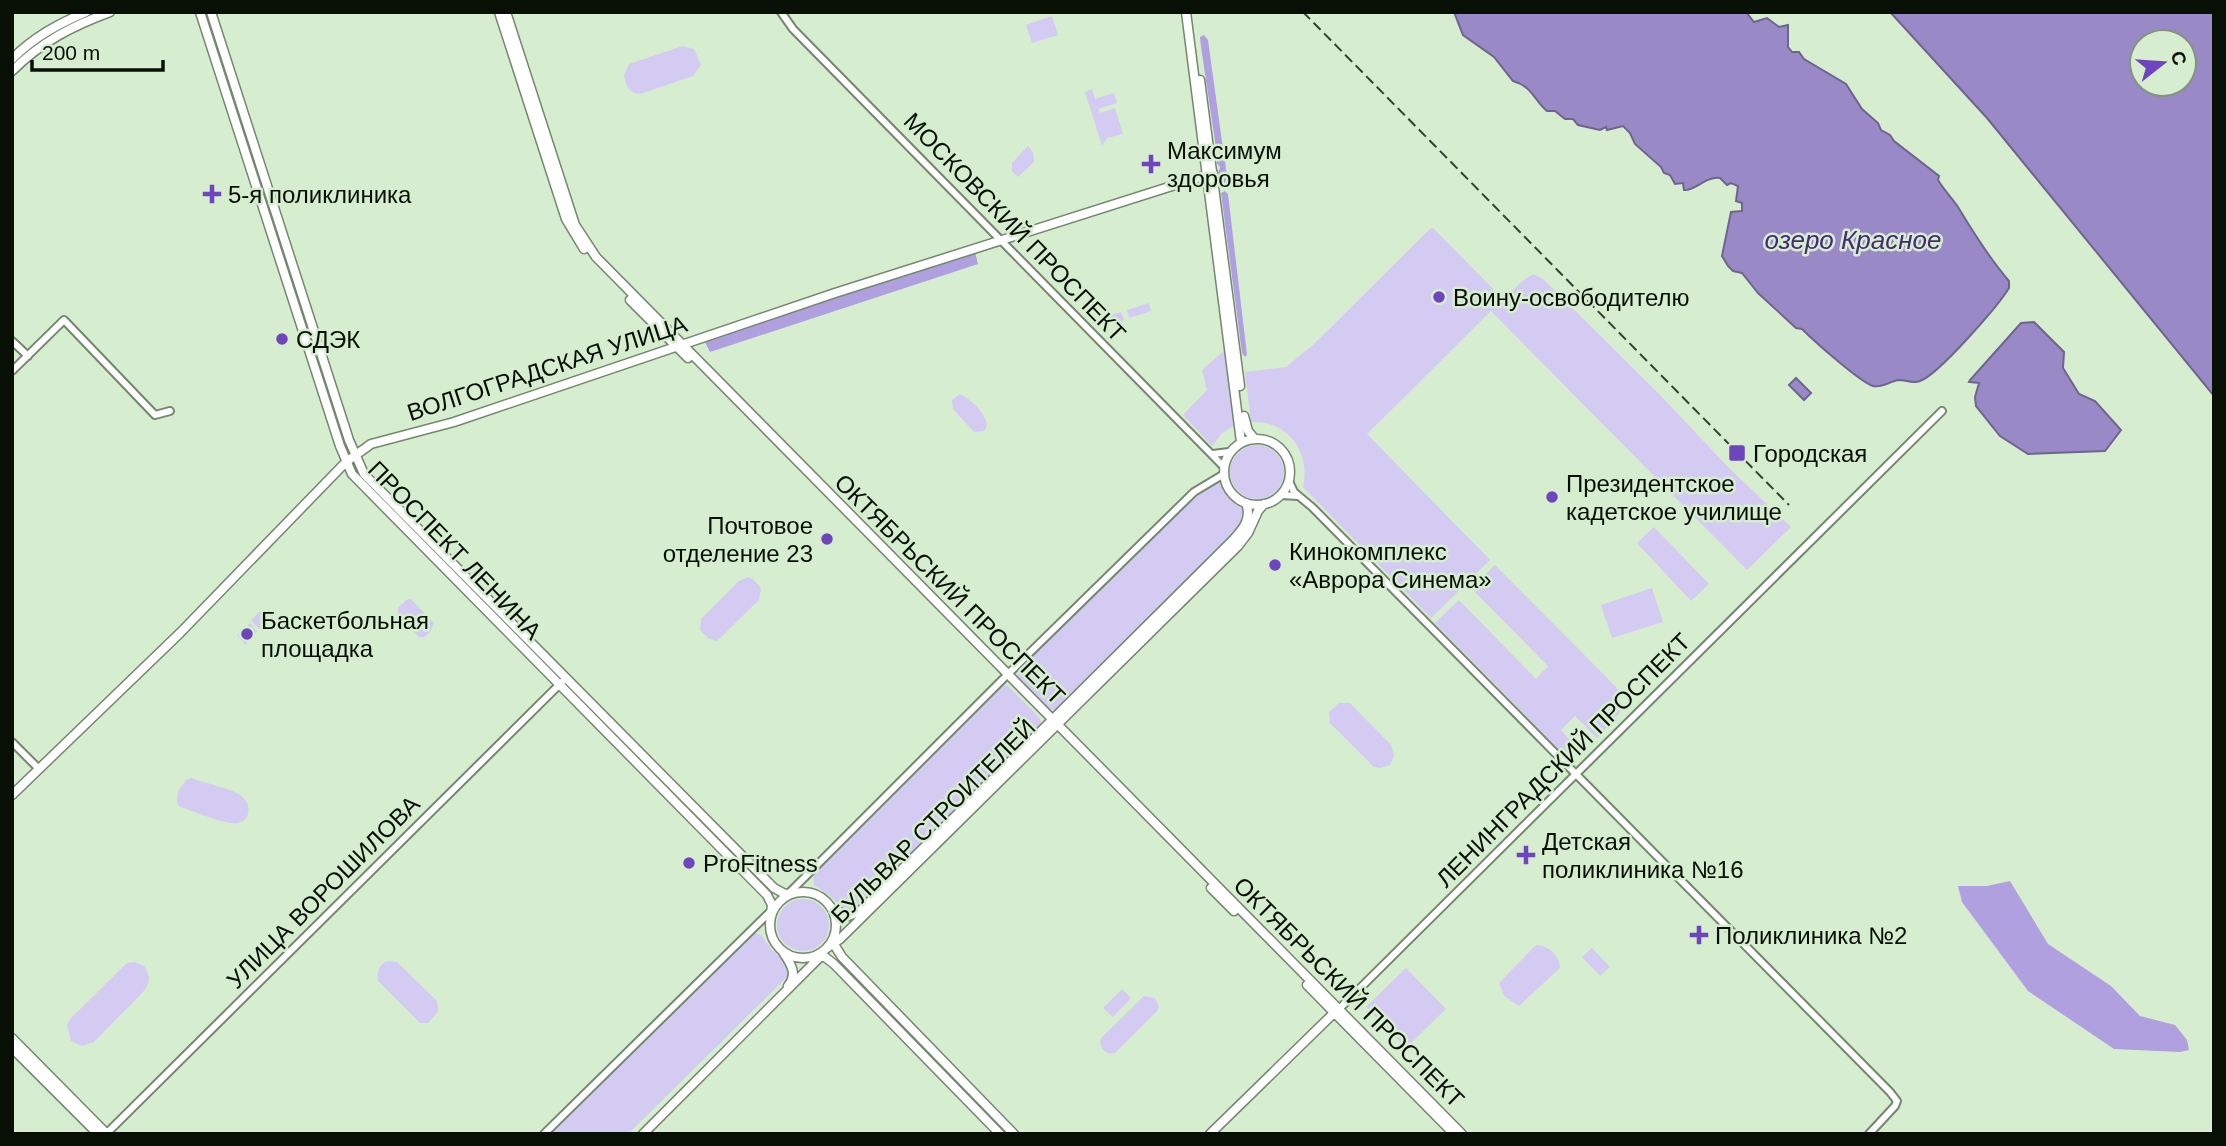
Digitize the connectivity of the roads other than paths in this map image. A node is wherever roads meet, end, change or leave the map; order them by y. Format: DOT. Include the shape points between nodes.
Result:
graph roads {
  1 [pos="86,12"];
  2 [pos="110,12"];
  3 [pos="201,12"];
  4 [pos="211,12"];
  5 [pos="499,12"];
  6 [pos="506,12"];
  7 [pos="780,12"];
  8 [pos="1188,12"];
  9 [pos="12,59"];
  10 [pos="12,71"];
  11 [pos="240,136"];
  12 [pos="256,151"];
  13 [pos="1209,173"];
  14 [pos="1000,239"];
  15 [pos="12,341"];
  16 [pos="679,346"];
  17 [pos="28,356"];
  18 [pos="12,371"];
  19 [pos="170,411"];
  20 [pos="1942,411"];
  21 [pos="1254,438"];
  22 [pos="1241,442"];
  23 [pos="1229,452"];
  24 [pos="1212,453"];
  25 [pos="354,455"];
  26 [pos="346,462"];
  27 [pos="1224,470"];
  28 [pos="1289,481"];
  29 [pos="1280,495"];
  30 [pos="1299,496"];
  31 [pos="1246,503"];
  32 [pos="1264,505"];
  33 [pos="1006,676"];
  34 [pos="566,678"];
  35 [pos="559,685"];
  36 [pos="1053,724"];
  37 [pos="12,742"];
  38 [pos="39,769"];
  39 [pos="1578,774"];
  40 [pos="12,795"];
  41 [pos="789,895"];
  42 [pos="831,908"];
  43 [pos="773,910"];
  44 [pos="826,948"];
  45 [pos="783,952"];
  46 [pos="1337,1011"];
  47 [pos="12,1038"];
  48 [pos="12,1048"];
  49 [pos="98,1134"];
  50 [pos="106,1134"];
  51 [pos="544,1134"];
  52 [pos="638,1134"];
  53 [pos="643,1134"];
  54 [pos="1000,1134"];
  55 [pos="1014,1134"];
  56 [pos="1210,1134"];
  57 [pos="1454,1134"];
  58 [pos="1462,1134"];
  59 [pos="1869,1134"];
  1 -- 9 [label="main road" via="47,31"];
  2 -- 10 [label="main road" via="51,38"];
  3 -- 11 [label="main road, ПРОСПЕКТ ЛЕНИНА"];
  4 -- 12 [label="main road, ПРОСПЕКТ ЛЕНИНА"];
  5 -- 16 [label="main road, ОКТЯБРЬСКИЙ ПРОСПЕКТ" via="570,228 592,260"];
  6 -- 16 [label="main road, ОКТЯБРЬСКИЙ ПРОСПЕКТ" via="575,225 596,257"];
  7 -- 14 [label="street, МОСКОВСКИЙ ПРОСПЕКТ"];
  8 -- 13 [label="main road"];
  11 -- 12 [label="main road"];
  11 -- 26 [label="main road, ПРОСПЕКТ ЛЕНИНА"];
  12 -- 25 [label="main road, ПРОСПЕКТ ЛЕНИНА"];
  13 -- 14 [label="main road, ВОЛГОГРАДСКАЯ УЛИЦА"];
  13 -- 21 [label="main road" via="1243,410"];
  13 -- 22 [label="main road"];
  14 -- 16 [label="main road, ВОЛГОГРАДСКАЯ УЛИЦА"];
  14 -- 24 [label="street, МОСКОВСКИЙ ПРОСПЕКТ"];
  15 -- 17 [label="street"];
  16 -- 25 [label="main road, ВОЛГОГРАДСКАЯ УЛИЦА" via="454,422 389,438"];
  16 -- 33 [label="main road, ОКТЯБРЬСКИЙ ПРОСПЕКТ"];
  17 -- 18 [label="street"];
  17 -- 19 [label="street" via="64,320 155,415"];
  20 -- 39 [label="street, ЛЕНИНГРАДСКИЙ ПРОСПЕКТ"];
  21 -- 22 [label="main road"];
  21 -- 28 [label="main road" via="1271,441 1284,452"];
  22 -- 23 [label="main road"];
  23 -- 24 [label="street"];
  23 -- 27 [label="main road"];
  24 -- 27 [label="street, МОСКОВСКИЙ ПРОСПЕКТ"];
  25 -- 26 [label="main road, ВОЛГОГРАДСКАЯ УЛИЦА"];
  25 -- 34 [label="main road, ПРОСПЕКТ ЛЕНИНА" via="368,478"];
  26 -- 35 [label="main road, ПРОСПЕКТ ЛЕНИНА" via="361,485"];
  26 -- 38 [label="main road, ВОЛГОГРАДСКАЯ УЛИЦА" via="180,633"];
  27 -- 31 [label="main road" via="1230,492"];
  27 -- 33 [label="street, БУЛЬВАР СТРОИТЕЛЕЙ" via="1194,492"];
  28 -- 29 [label="main road"];
  28 -- 30 [label="street"];
  29 -- 30 [label="street"];
  29 -- 32 [label="main road"];
  30 -- 39 [label="street"];
  31 -- 32 [label="main road"];
  31 -- 36 [label="main road, БУЛЬВАР СТРОИТЕЛЕЙ" via="1247,519 1233,540"];
  32 -- 36 [label="main road, БУЛЬВАР СТРОИТЕЛЕЙ" via="1238,546"];
  33 -- 36 [label="main road, ОКТЯБРЬСКИЙ ПРОСПЕКТ"];
  33 -- 41 [label="street, БУЛЬВАР СТРОИТЕЛЕЙ"];
  34 -- 35 [label="street, УЛИЦА ВОРОШИЛОВА"];
  34 -- 41 [label="main road, ПРОСПЕКТ ЛЕНИНА" via="774,888"];
  35 -- 43 [label="main road, ПРОСПЕКТ ЛЕНИНА" via="767,895"];
  35 -- 50 [label="street, УЛИЦА ВОРОШИЛОВА"];
  36 -- 42 [label="main road, БУЛЬВАР СТРОИТЕЛЕЙ" via="859,912 844,915"];
  36 -- 44 [label="main road, БУЛЬВАР СТРОИТЕЛЕЙ"];
  36 -- 46 [label="main road, ОКТЯБРЬСКИЙ ПРОСПЕКТ"];
  37 -- 38 [label="street"];
  38 -- 40 [label="main road, ВОЛГОГРАДСКАЯ УЛИЦА"];
  39 -- 46 [label="street, ЛЕНИНГРАДСКИЙ ПРОСПЕКТ"];
  39 -- 59 [label="street" via="1896,1101"];
  41 -- 42 [label="main road" via="816,894"];
  41 -- 43 [label="main road"];
  42 -- 44 [label="main road" via="836,924"];
  43 -- 45 [label="main road" via="769,926"];
  43 -- 51 [label="street"];
  44 -- 45 [label="main road" via="799,958"];
  44 -- 53 [label="main road, БУЛЬВАР СТРОИТЕЛЕЙ"];
  44 -- 54 [label="main road" via="835,964"];
  44 -- 55 [label="main road" via="842,957"];
  45 -- 52 [label="main road" via="793,972 790,984"];
  46 -- 56 [label="main road, ЛЕНИНГРАДСКИЙ ПРОСПЕКТ"];
  46 -- 57 [label="main road, ОКТЯБРЬСКИЙ ПРОСПЕКТ"];
  46 -- 58 [label="main road, ОКТЯБРЬСКИЙ ПРОСПЕКТ"];
  47 -- 50 [label="main road"];
  48 -- 49 [label="main road"];
}
